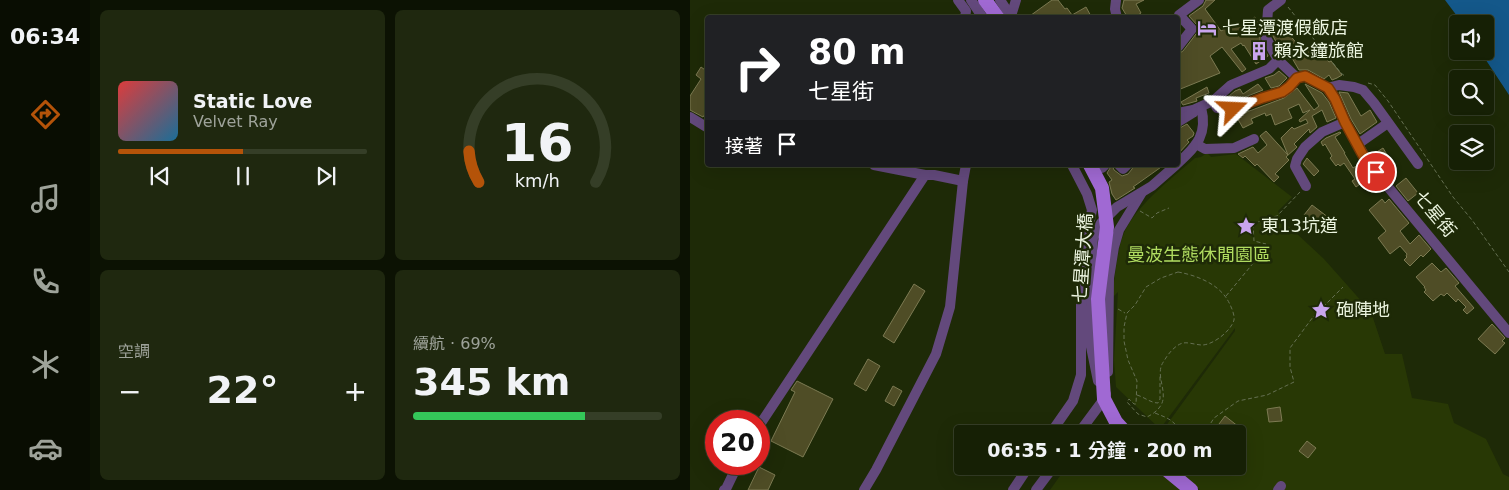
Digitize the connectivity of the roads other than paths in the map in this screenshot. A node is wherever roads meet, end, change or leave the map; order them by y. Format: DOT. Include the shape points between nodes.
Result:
graph roads {
  1 [pos="958,0"];
  2 [pos="971,0"];
  3 [pos="986,0"];
  4 [pos="1000,0"];
  5 [pos="1016,0"];
  6 [pos="1116,0"];
  7 [pos="1198,0"];
  8 [pos="1281,0"];
  9 [pos="965,15"];
  10 [pos="981,15"];
  11 [pos="1007,15"];
  12 [pos="1116,15"];
  13 [pos="1179,15"];
  14 [pos="1180,16"];
  15 [pos="1180,45"];
  16 [pos="1278,60"];
  17 [pos="1297,78"];
  18 [pos="1328,88"];
  19 [pos="1213,101"];
  20 [pos="1201,107"];
  21 [pos="1180,113"];
  22 [pos="690,117"];
  23 [pos="1345,122"];
  24 [pos="1388,123"];
  25 [pos="705,126"];
  26 [pos="1254,139"];
  27 [pos="1196,144"];
  28 [pos="1358,144"];
  29 [pos="1180,160"];
  30 [pos="1418,164"];
  31 [pos="890,167"];
  32 [pos="966,167"];
  33 [pos="1073,167"];
  34 [pos="1099,167"];
  35 [pos="1173,167"];
  36 [pos="931,172"];
  37 [pos="963,181"];
  38 [pos="1306,186"];
  39 [pos="1143,192"];
  40 [pos="1509,333"];
  41 [pos="1104,399"];
  42 [pos="770,410"];
  43 [pos="1056,425"];
  44 [pos="1085,425"];
  45 [pos="1119,425"];
  46 [pos="733,475"];
  47 [pos="1023,475"];
  48 [pos="1047,475"];
  49 [pos="1173,475"];
  50 [pos="724,490"];
  51 [pos="864,490"];
  52 [pos="1013,490"];
  53 [pos="1036,490"];
  54 [pos="1192,490"];
  1 -- 9 [label="street"];
  2 -- 10 [label="street"];
  3 -- 11 [label="main road"];
  4 -- 11 [label="street"];
  5 -- 11 [label="street"];
  6 -- 12 [label="street"];
  7 -- 13 [label="street"];
  8 -- 16 [label="street" via="1268,10 1266,38"];
  14 -- 15 [label="street" via="1192,30"];
  16 -- 17 [label="street"];
  16 -- 19 [label="street" via="1269,69 1231,85"];
  17 -- 18 [label="street" via="1305,76"];
  17 -- 19 [label="street" via="1282,92 1233,109 1217,108"];
  18 -- 23 [label="street, 七星街"];
  18 -- 24 [label="street" via="1339,85 1362,90"];
  19 -- 20 [label="street"];
  20 -- 21 [label="street"];
  20 -- 27 [label="street" via="1204,126"];
  22 -- 25 [label="street"];
  23 -- 28 [label="street, 七星街"];
  23 -- 38 [label="street" via="1322,132 1297,159 1296,166"];
  24 -- 28 [label="street"];
  24 -- 30 [label="street"];
  26 -- 27 [label="street" via="1234,148 1205,149"];
  27 -- 29 [label="street"];
  28 -- 40 [label="street, 七星街" via="1368,164"];
  31 -- 36 [label="street"];
  32 -- 37 [label="street"];
  33 -- 43 [label="street" via="1092,210 1080,306 1080,375 1073,401"];
  34 -- 41 [label="main road, 七星潭大橋" via="1107,227 1098,300"];
  35 -- 39 [label="street"];
  36 -- 37 [label="street"];
  36 -- 42 [label="street"];
  37 -- 51 [label="street" via="950,307 936,354"];
  39 -- 41 [label="street" via="1119,230 1114,247 1109,285 1109,387"];
  39 -- 41 [label="street" via="1117,207 1101,223 1093,238 1090,337 1099,389"];
  41 -- 44 [label="street"];
  41 -- 45 [label="main road"];
  46 -- 50 [label="street"];
  47 -- 52 [label="street"];
  48 -- 53 [label="street"];
  49 -- 54 [label="main road"];
}
